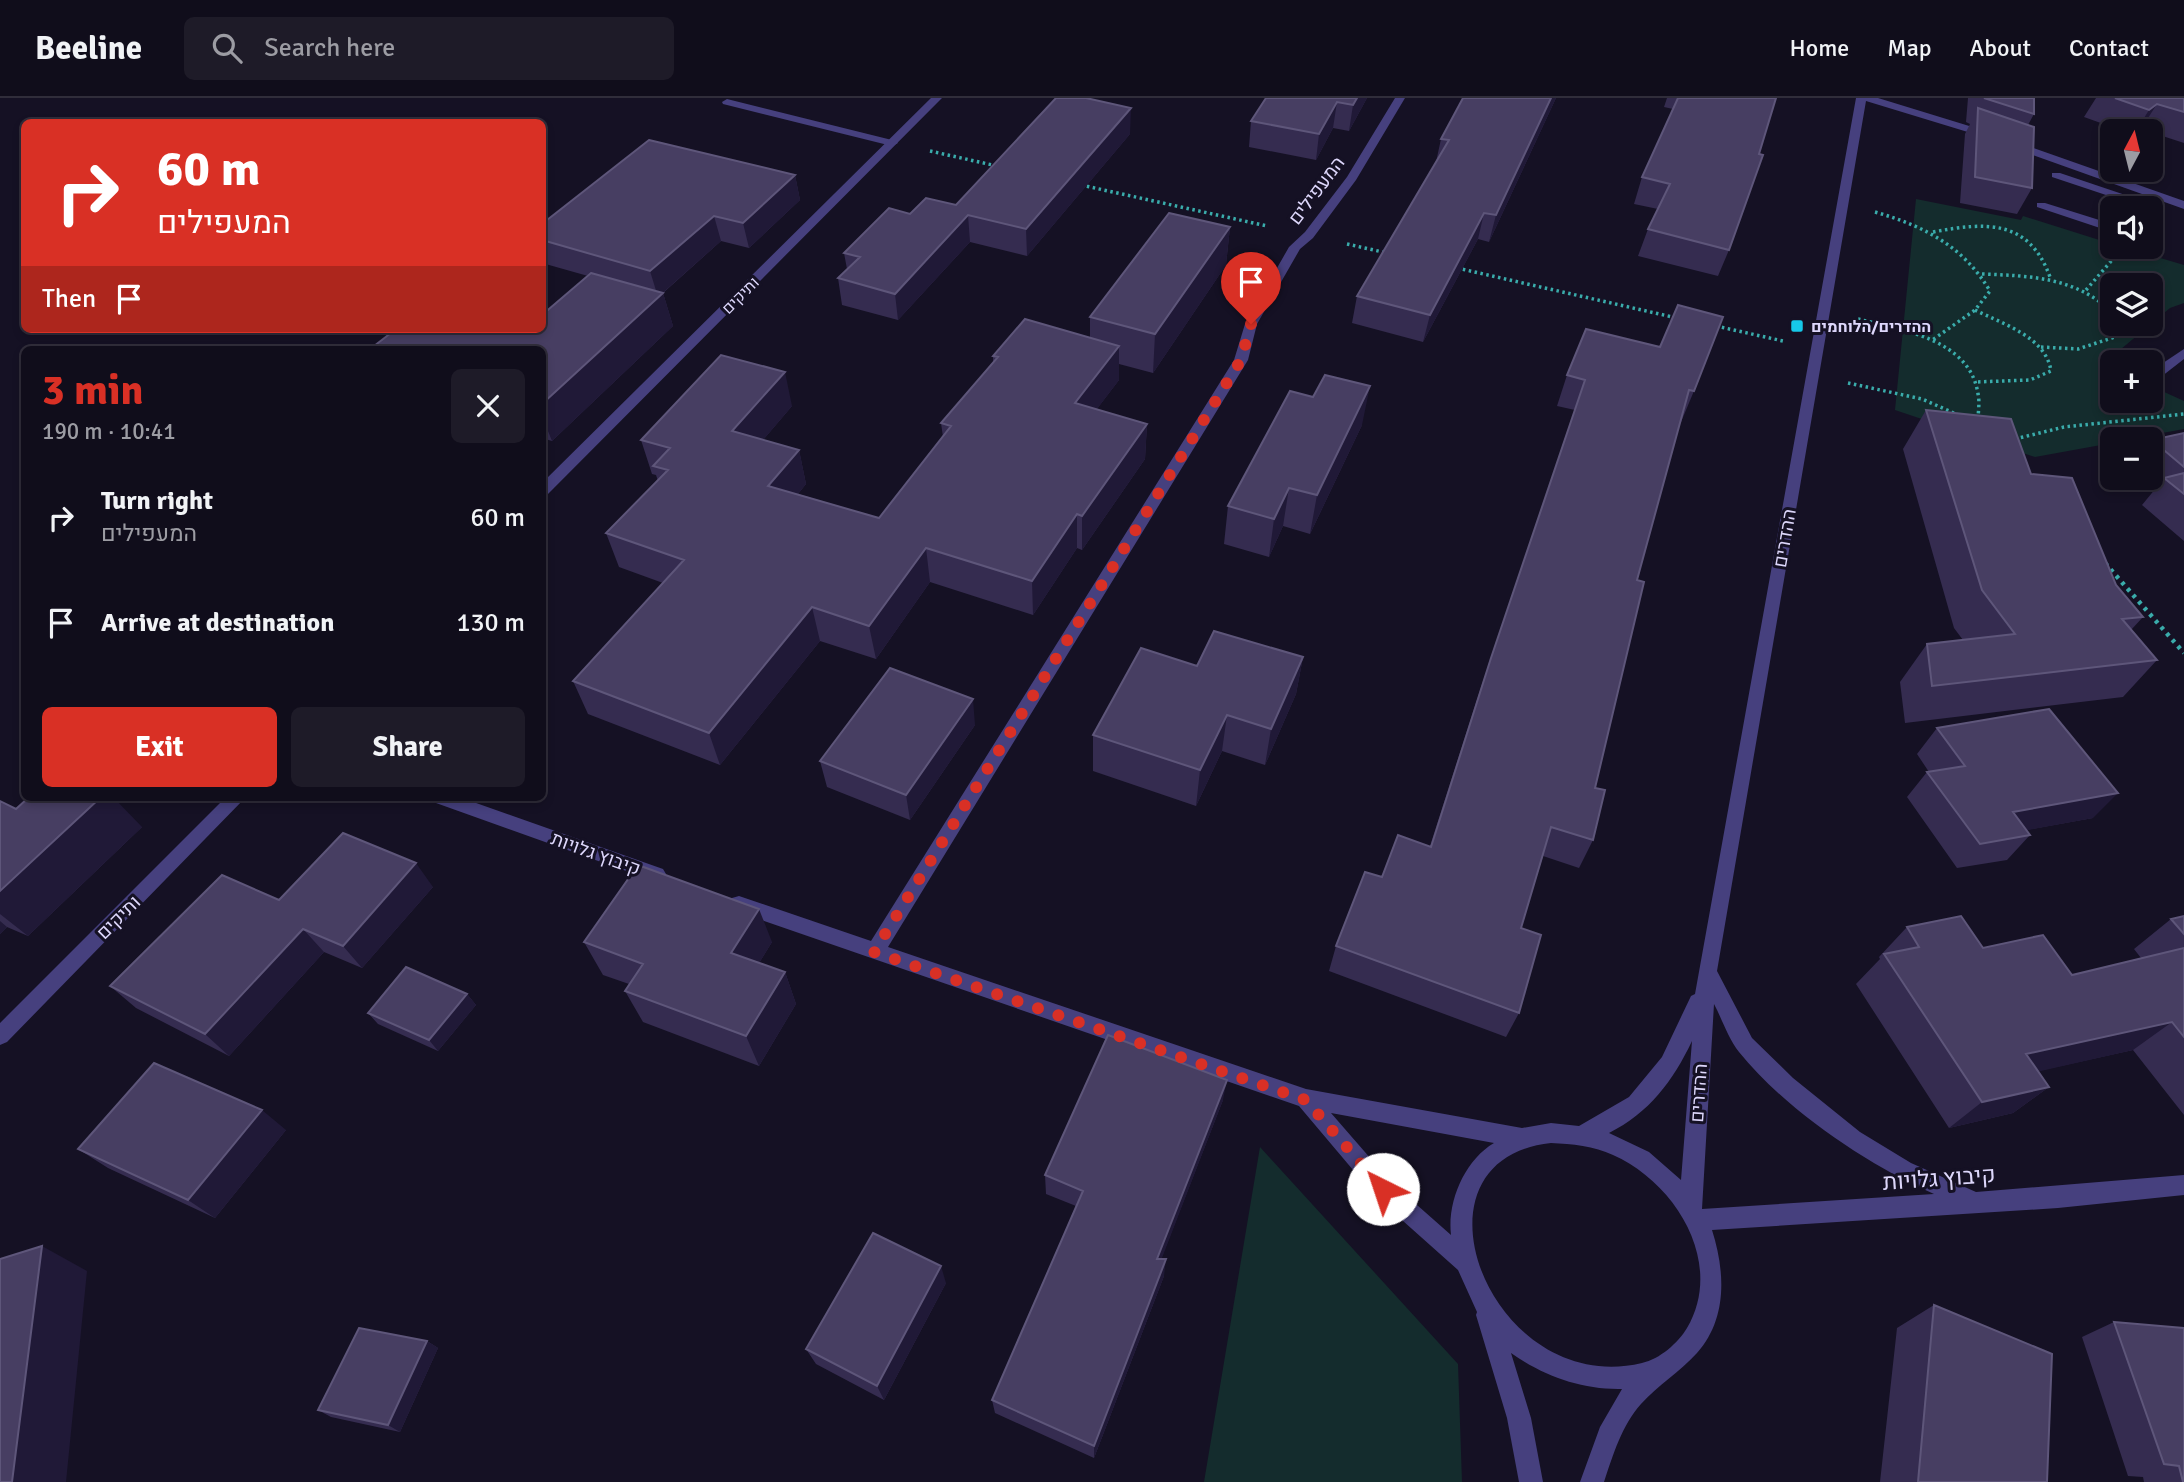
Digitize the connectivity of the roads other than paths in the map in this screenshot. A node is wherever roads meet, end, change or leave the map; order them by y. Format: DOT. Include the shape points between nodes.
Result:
graph roads {
  1 [pos="937,98"];
  2 [pos="1400,98"];
  3 [pos="1860,98"];
  4 [pos="1867,98"];
  5 [pos="727,102"];
  6 [pos="892,143"];
  7 [pos="2056,175"];
  8 [pos="2126,184"];
  9 [pos="2114,196"];
  10 [pos="2138,196"];
  11 [pos="2041,205"];
  12 [pos="2184,205"];
  13 [pos="2100,224"];
  14 [pos="2184,353"];
  15 [pos="2163,369"];
  16 [pos="546,488"];
  17 [pos="233,801"];
  18 [pos="450,801"];
  19 [pos="678,882"];
  20 [pos="717,896"];
  21 [pos="874,952"];
  22 [pos="1706,974"];
  23 [pos="0,1036"];
  24 [pos="1306,1100"];
  25 [pos="1584,1134"];
  26 [pos="1521,1138"];
  27 [pos="2184,1185"];
  28 [pos="1976,1202"];
  29 [pos="1694,1214"];
  30 [pos="1464,1261"];
  31 [pos="1482,1302"];
  32 [pos="1662,1368"];
  33 [pos="1531,1482"];
  34 [pos="1592,1482"];
  1 -- 6 [label="street, ותיקים"];
  2 -- 21 [label="street, המעפילים" via="1352,178 1296,247 1251,324 1241,360"];
  3 -- 22 [label="street, ההדרים"];
  4 -- 8 [label="street"];
  5 -- 6 [label="street"];
  6 -- 16 [label="street, ותיקים"];
  7 -- 9 [label="street"];
  8 -- 10 [label="street"];
  8 -- 12 [label="street"];
  11 -- 13 [label="street"];
  14 -- 15 [label="street"];
  17 -- 23 [label="street, ותיקים"];
  18 -- 19 [label="street, קיבוץ גלויות"];
  20 -- 21 [label="street"];
  21 -- 24 [label="street"];
  22 -- 25 [label="street, ההדרים" via="1686,1035 1654,1084 1625,1113"];
  22 -- 28 [label="street" via="1745,1044 1786,1086 1853,1139 1903,1170"];
  22 -- 29 [label="street, ההדרים"];
  24 -- 26 [label="street"];
  24 -- 30 [label="street" via="1383,1189"];
  25 -- 26 [label="street"];
  25 -- 29 [label="street" via="1644,1160 1670,1182"];
  26 -- 30 [label="street" via="1491,1156 1469,1185 1460,1220"];
  27 -- 28 [label="street, קיבוץ גלויות"];
  28 -- 29 [label="street, קיבוץ גלויות"];
  29 -- 32 [label="street" via="1710,1255 1713,1289 1706,1321 1689,1349"];
  30 -- 31 [label="street"];
  31 -- 32 [label="street" via="1510,1336 1546,1361 1586,1376 1626,1379"];
  31 -- 33 [label="street" via="1512,1390"];
  32 -- 34 [label="street" via="1631,1397 1608,1436"];
}
